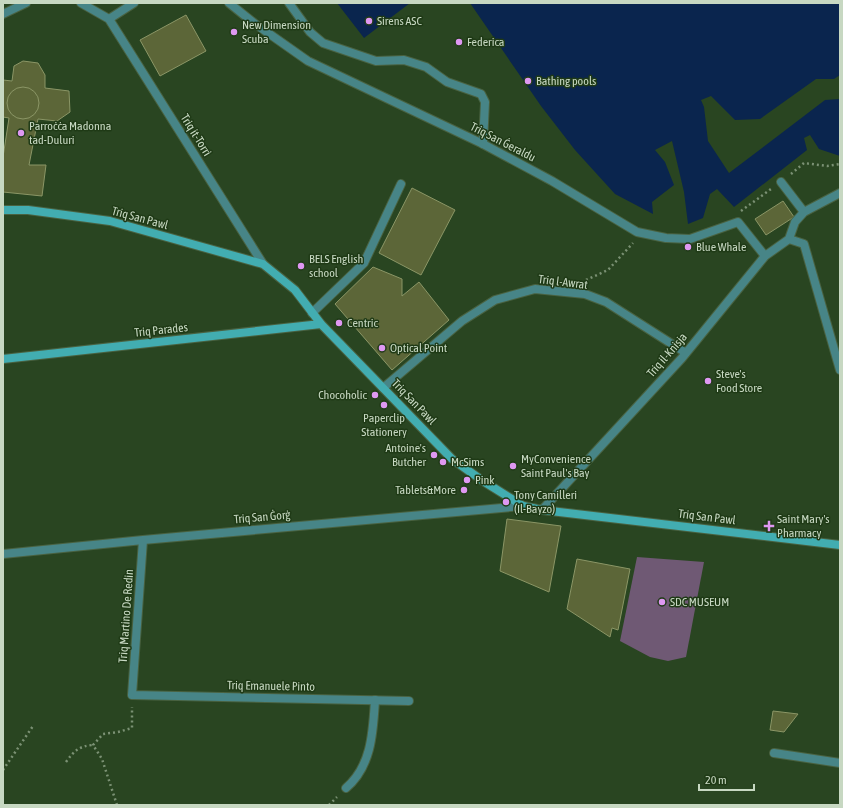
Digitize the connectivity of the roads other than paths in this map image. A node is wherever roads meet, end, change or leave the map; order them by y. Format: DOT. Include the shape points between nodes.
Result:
graph roads {
  1 [pos="26,3"];
  2 [pos="82,3"];
  3 [pos="134,3"];
  4 [pos="229,3"];
  5 [pos="289,3"];
  6 [pos="3,14"];
  7 [pos="109,19"];
  8 [pos="483,144"];
  9 [pos="781,182"];
  10 [pos="401,184"];
  11 [pos="840,193"];
  12 [pos="3,210"];
  13 [pos="804,212"];
  14 [pos="789,239"];
  15 [pos="765,256"];
  16 [pos="263,264"];
  17 [pos="312,313"];
  18 [pos="321,324"];
  19 [pos="686,353"];
  20 [pos="3,358"];
  21 [pos="840,370"];
  22 [pos="382,388"];
  23 [pos="523,506"];
  24 [pos="542,510"];
  25 [pos="143,540"];
  26 [pos="840,545"];
  27 [pos="3,554"];
  28 [pos="132,695"];
  29 [pos="375,700"];
  30 [pos="409,701"];
  31 [pos="774,753"];
  32 [pos="840,763"];
  33 [pos="346,788"];
  1 -- 6 [label="street"];
  2 -- 7 [label="street"];
  3 -- 7 [label="street"];
  4 -- 8 [label="street, Triq San Ġeraldu" via="308,61"];
  5 -- 8 [label="street" via="310,32 323,43 376,61 404,60 426,67 447,82 481,94 485,102"];
  7 -- 16 [label="street, Triq it-Torri"];
  8 -- 15 [label="street, Triq San Ġeraldu" via="552,181 637,232 690,239 738,222"];
  9 -- 13 [label="street"];
  10 -- 17 [label="street" via="364,263"];
  11 -- 13 [label="street"];
  12 -- 16 [label="street, Triq San Pawl" via="28,210 110,221"];
  13 -- 14 [label="street" via="795,222"];
  14 -- 15 [label="street, Triq il-Knisja"];
  14 -- 21 [label="street" via="804,244"];
  15 -- 19 [label="street, Triq il-Knisja"];
  16 -- 17 [label="street, Triq San Pawl" via="295,290"];
  17 -- 18 [label="street, Triq San Pawl"];
  18 -- 20 [label="street, Triq Parades"];
  18 -- 22 [label="street, Triq San Pawl"];
  19 -- 22 [label="street, Triq l-Awrat" via="606,302 585,294 535,289 495,300 462,321"];
  19 -- 24 [label="street, Triq il-Knisja"];
  22 -- 23 [label="street, Triq San Pawl" via="452,459"];
  23 -- 24 [label="street, Triq San Pawl"];
  23 -- 25 [label="street, Triq San Ġorġ"];
  24 -- 26 [label="street, Triq San Pawl"];
  25 -- 27 [label="street, Triq San Ġorġ"];
  25 -- 28 [label="street, Triq Martino De Redin"];
  28 -- 29 [label="street, Triq Emanuele Pinto"];
  29 -- 30 [label="street, Triq Emanuele Pinto"];
  29 -- 33 [label="street" via="373,737 355,780"];
  31 -- 32 [label="street"];
}
